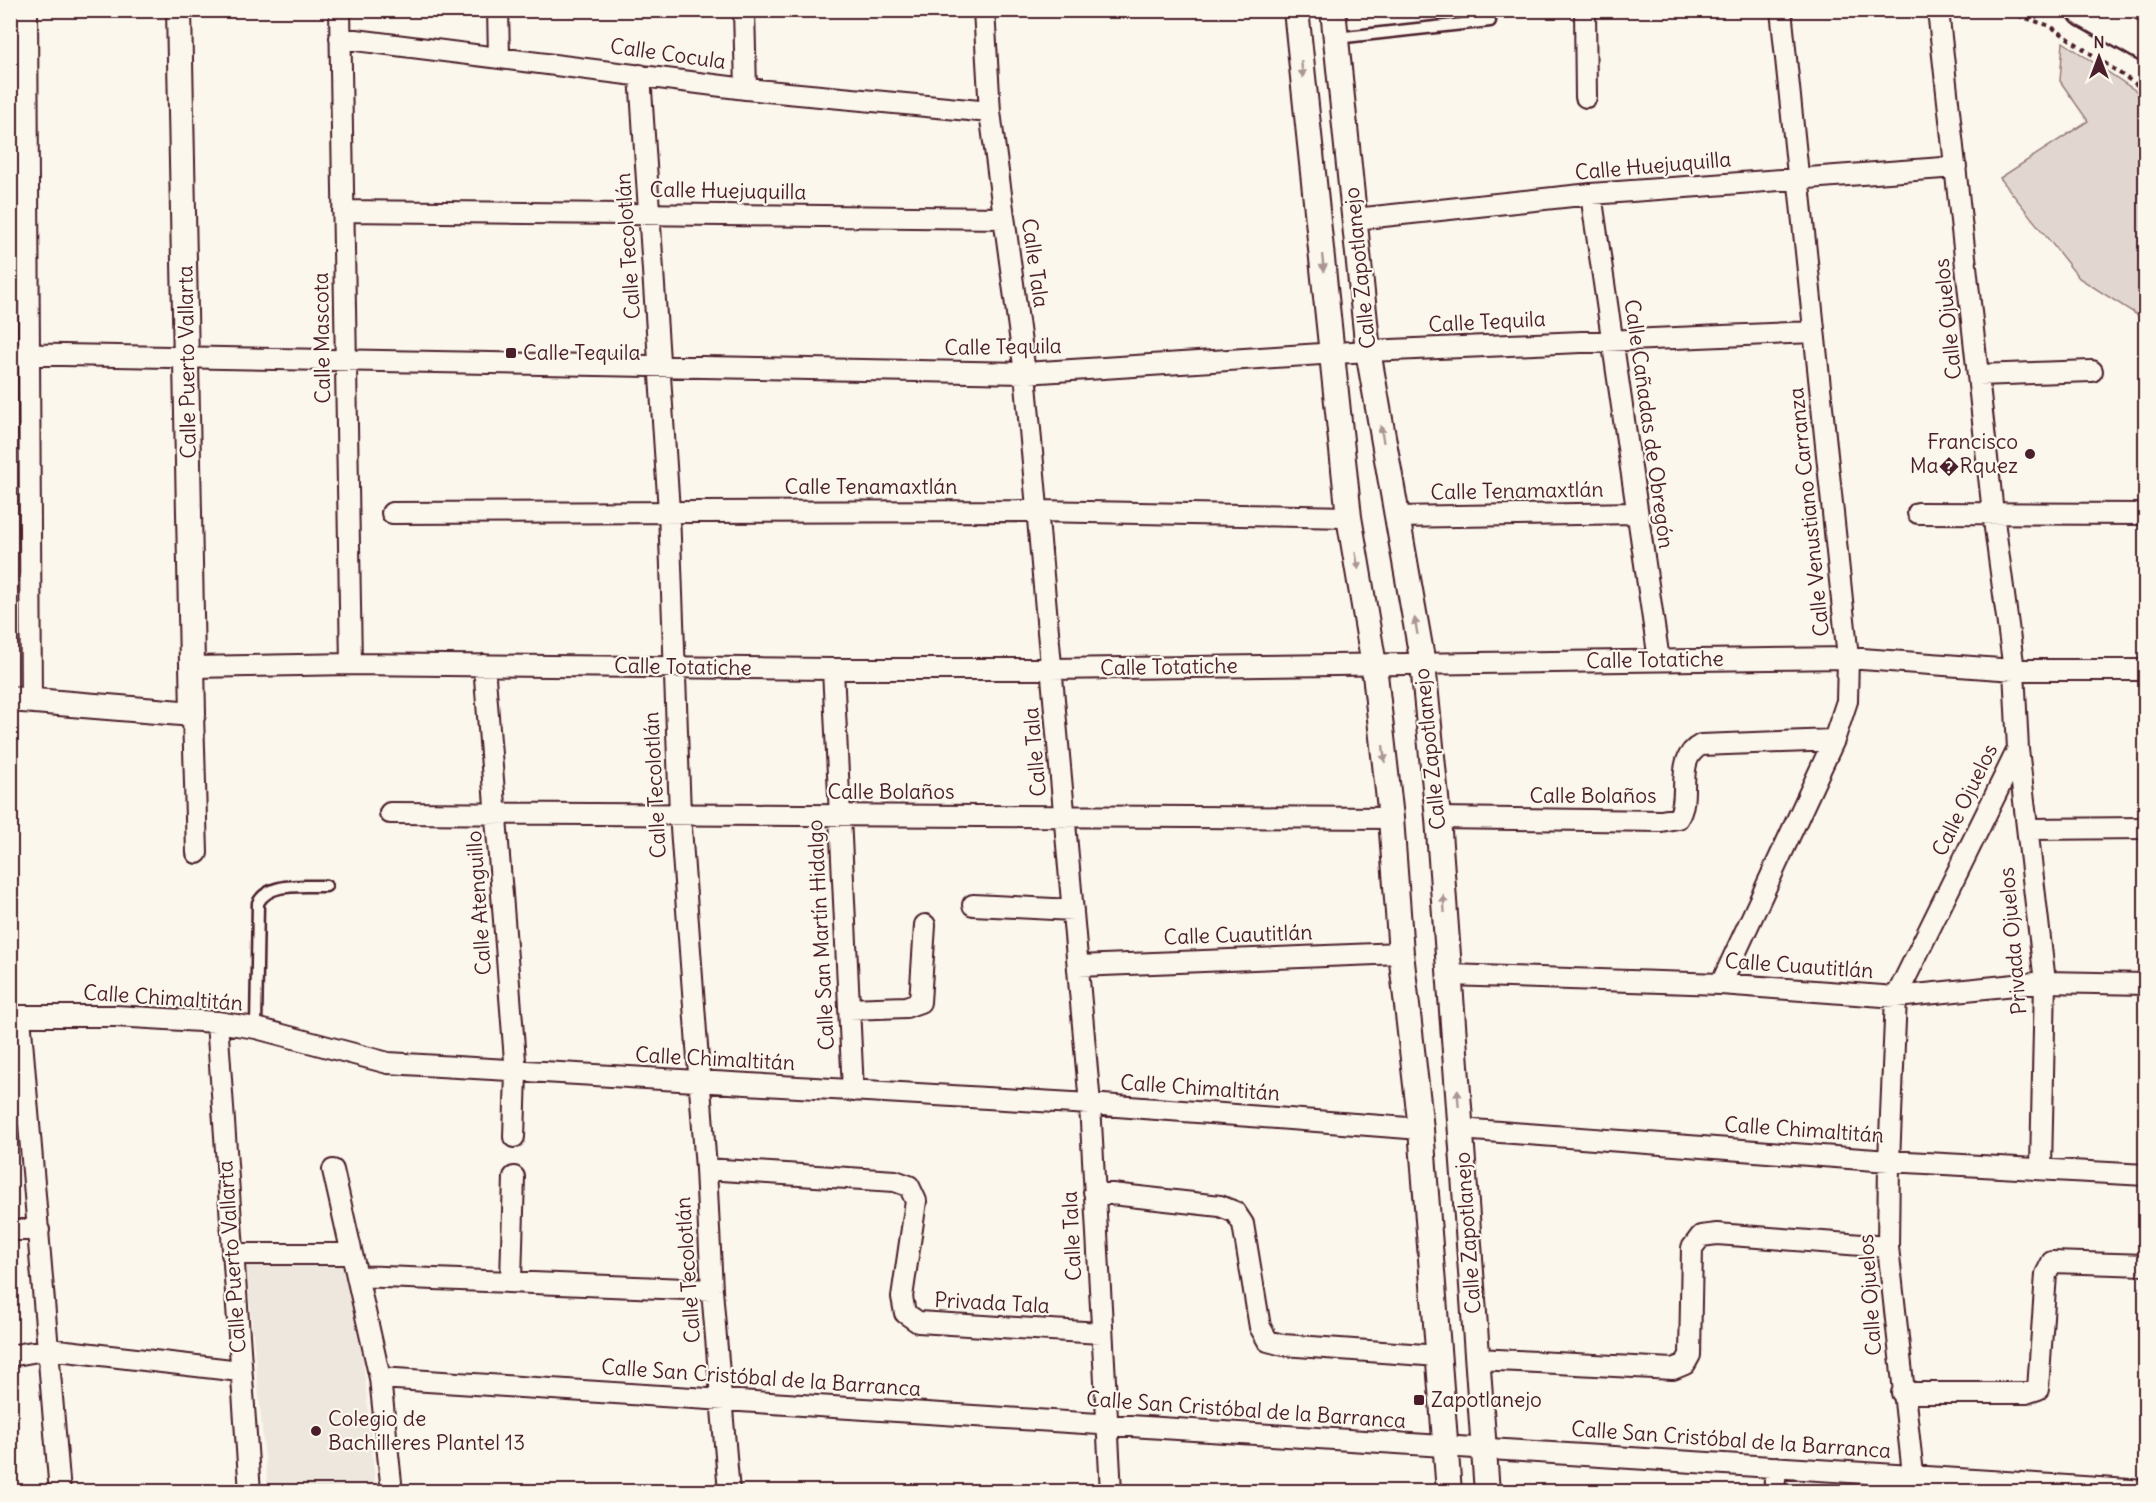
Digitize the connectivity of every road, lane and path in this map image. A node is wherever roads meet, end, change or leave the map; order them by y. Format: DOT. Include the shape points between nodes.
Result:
graph roads {
  1 [pos="27,10"];
  2 [pos="179,10"];
  3 [pos="340,10"];
  4 [pos="498,10"];
  5 [pos="744,10"];
  6 [pos="984,10"];
  7 [pos="1296,10"];
  8 [pos="1333,10"];
  9 [pos="1584,10"];
  10 [pos="1782,10"];
  11 [pos="1938,10"];
  12 [pos="2001,10"];
  13 [pos="2085,10"];
  14 [pos="1490,21"];
  15 [pos="340,38"];
  16 [pos="1336,38"];
  17 [pos="2145,45"];
  18 [pos="499,56"];
  19 [pos="640,75"];
  20 [pos="746,89"];
  21 [pos="2145,91"];
  22 [pos="1586,97"];
  23 [pos="990,112"];
  24 [pos="1956,167"];
  25 [pos="1798,179"];
  26 [pos="1591,194"];
  27 [pos="344,211"];
  28 [pos="650,214"];
  29 [pos="1004,218"];
  30 [pos="1355,219"];
  31 [pos="1814,332"];
  32 [pos="1612,340"];
  33 [pos="1368,351"];
  34 [pos="20,354"];
  35 [pos="1333,355"];
  36 [pos="187,358"];
  37 [pos="346,361"];
  38 [pos="660,368"];
  39 [pos="2092,371"];
  40 [pos="1025,373"];
  41 [pos="1978,375"];
  42 [pos="669,511"];
  43 [pos="1037,511"];
  44 [pos="392,513"];
  45 [pos="1637,513"];
  46 [pos="1917,513"];
  47 [pos="1993,513"];
  48 [pos="2145,514"];
  49 [pos="1349,517"];
  50 [pos="1396,517"];
  51 [pos="1848,658"];
  52 [pos="1659,660"];
  53 [pos="351,664"];
  54 [pos="1423,664"];
  55 [pos="484,665"];
  56 [pos="1374,665"];
  57 [pos="672,666"];
  58 [pos="192,667"];
  59 [pos="833,669"];
  60 [pos="1052,669"];
  61 [pos="2014,670"];
  62 [pos="2145,670"];
  63 [pos="21,700"];
  64 [pos="193,714"];
  65 [pos="1834,740"];
  66 [pos="2018,749"];
  67 [pos="390,813"];
  68 [pos="497,814"];
  69 [pos="680,814"];
  70 [pos="838,816"];
  71 [pos="1065,816"];
  72 [pos="1391,818"];
  73 [pos="1438,818"];
  74 [pos="2145,828"];
  75 [pos="2028,829"];
  76 [pos="197,854"];
  77 [pos="326,886"];
  78 [pos="973,905"];
  79 [pos="1073,910"];
  80 [pos="925,926"];
  81 [pos="1401,953"];
  82 [pos="1078,966"];
  83 [pos="1449,975"];
  84 [pos="2045,982"];
  85 [pos="1721,984"];
  86 [pos="2145,984"];
  87 [pos="1896,997"];
  88 [pos="849,1009"];
  89 [pos="15,1016"];
  90 [pos="217,1022"];
  91 [pos="256,1028"];
  92 [pos="516,1073"];
  93 [pos="698,1082"];
  94 [pos="853,1091"];
  95 [pos="1090,1104"];
  96 [pos="1421,1129"];
  97 [pos="1460,1129"];
  98 [pos="514,1137"];
  99 [pos="1889,1161"];
  100 [pos="2041,1167"];
  101 [pos="706,1169"];
  102 [pos="333,1170"];
  103 [pos="2145,1175"];
  104 [pos="514,1177"];
  105 [pos="1094,1192"];
  106 [pos="10,1230"];
  107 [pos="39,1230"];
  108 [pos="1888,1246"];
  109 [pos="232,1254"];
  110 [pos="352,1254"];
  111 [pos="2145,1265"];
  112 [pos="358,1276"];
  113 [pos="511,1280"];
  114 [pos="712,1290"];
  115 [pos="1101,1333"];
  116 [pos="50,1348"];
  117 [pos="10,1356"];
  118 [pos="1439,1356"];
  119 [pos="1477,1359"];
  120 [pos="240,1371"];
  121 [pos="380,1378"];
  122 [pos="1902,1394"];
  123 [pos="722,1400"];
  124 [pos="1105,1424"];
  125 [pos="1446,1448"];
  126 [pos="1484,1448"];
  127 [pos="1776,1467"];
  128 [pos="1914,1484"];
  129 [pos="60,1491"];
  130 [pos="250,1491"];
  131 [pos="392,1491"];
  132 [pos="729,1491"];
  133 [pos="1111,1491"];
  134 [pos="1449,1491"];
  135 [pos="1487,1491"];
  136 [pos="1774,1491"];
  137 [pos="2145,1491"];
  1 -- 34 [label="street"];
  2 -- 36 [label="street, Calle Puerto Vallarta"];
  3 -- 15 [label="street, Calle Mascota"];
  4 -- 18 [label="street"];
  5 -- 20 [label="street"];
  6 -- 23 [label="street, Calle Tala"];
  7 -- 35 [label="street, Calle Zapotlanejo, one-way"];
  8 -- 16 [label="street, Calle Zapotlanejo"];
  9 -- 22 [label="street"];
  10 -- 25 [label="street, Calle Venustiano Carranza"];
  11 -- 24 [label="street, Calle Ojuelos"];
  12 -- 21 [label="path" via="2050,26"];
  13 -- 17 [label="highway"];
  14 -- 16 [label="lane"];
  15 -- 18 [label="street, Calle Cocula"];
  15 -- 27 [label="street, Calle Mascota"];
  16 -- 30 [label="street, Calle Zapotlanejo"];
  18 -- 19 [label="street, Calle Cocula"];
  19 -- 20 [label="street, Calle Cocula"];
  19 -- 28 [label="street, Calle Tecolotlán"];
  20 -- 23 [label="street, Calle Cocula"];
  23 -- 29 [label="street, Calle Tala"];
  24 -- 25 [label="street, Calle Huejuquilla"];
  24 -- 41 [label="street, Calle Ojuelos"];
  25 -- 26 [label="street, Calle Huejuquilla"];
  25 -- 31 [label="street, Calle Venustiano Carranza"];
  26 -- 30 [label="street, Calle Huejuquilla"];
  26 -- 32 [label="street, Calle Cañadas de Obregón"];
  27 -- 28 [label="street, Calle Huejuquilla"];
  27 -- 37 [label="street, Calle Mascota"];
  28 -- 29 [label="street, Calle Huejuquilla"];
  28 -- 38 [label="street, Calle Tecolotlán"];
  29 -- 40 [label="street, Calle Tala"];
  30 -- 33 [label="street, Calle Zapotlanejo"];
  31 -- 32 [label="street, Calle Tequila"];
  31 -- 51 [label="street, Calle Venustiano Carranza"];
  32 -- 33 [label="street, Calle Tequila"];
  32 -- 45 [label="street, Calle Cañadas de Obregón"];
  33 -- 35 [label="street, Calle Tequila"];
  50 -- 33 [label="street, Calle Zapotlanejo, one-way"];
  34 -- 36 [label="street, Calle Tequila"];
  34 -- 63 [label="street"];
  35 -- 40 [label="street, Calle Tequila"];
  35 -- 49 [label="street, Calle Zapotlanejo"];
  36 -- 37 [label="street, Calle Tequila"];
  36 -- 58 [label="street, Calle Puerto Vallarta"];
  37 -- 38 [label="street, Calle Tequila"];
  37 -- 53 [label="street, Calle Mascota"];
  38 -- 40 [label="street, Calle Tequila"];
  38 -- 42 [label="street, Calle Tecolotlán"];
  39 -- 41 [label="street"];
  40 -- 43 [label="street, Calle Tala"];
  41 -- 47 [label="street, Calle Ojuelos"];
  42 -- 43 [label="street, Calle Tenamaxtlán"];
  42 -- 44 [label="street, Calle Tenamaxtlán"];
  42 -- 57 [label="street, Calle Tecolotlán"];
  43 -- 49 [label="street, Calle Tenamaxtlán"];
  43 -- 60 [label="street, Calle Tala"];
  45 -- 50 [label="street, Calle Tenamaxtlán"];
  45 -- 52 [label="street, Calle Cañadas de Obregón"];
  46 -- 47 [label="street"];
  47 -- 48 [label="street"];
  47 -- 61 [label="street, Calle Ojuelos"];
  49 -- 56 [label="street, Calle Zapotlanejo, one-way"];
  54 -- 50 [label="street, Calle Zapotlanejo, one-way"];
  51 -- 52 [label="street, Calle Totatiche"];
  51 -- 61 [label="street, Calle Totatiche"];
  51 -- 65 [label="street, Calle Venustiano Carranza" via="1847,700"];
  52 -- 54 [label="street, Calle Totatiche"];
  53 -- 55 [label="street, Calle Totatiche"];
  53 -- 58 [label="street, Calle Totatiche"];
  54 -- 56 [label="street, Calle Totatiche"];
  54 -- 73 [label="street, Calle Zapotlanejo"];
  55 -- 57 [label="street, Calle Totatiche"];
  55 -- 68 [label="street, Calle Atenguillo"];
  56 -- 60 [label="street, Calle Totatiche"];
  56 -- 72 [label="street, Calle Zapotlanejo, one-way"];
  57 -- 59 [label="street, Calle Totatiche"];
  57 -- 69 [label="street, Calle Tecolotlán"];
  58 -- 64 [label="street, Calle Puerto Vallarta"];
  59 -- 60 [label="street, Calle Totatiche"];
  59 -- 70 [label="street, Calle San Martín Hidalgo"];
  60 -- 71 [label="street, Calle Tala"];
  61 -- 62 [label="street, Calle Totatiche"];
  61 -- 66 [label="street, Calle Ojuelos"];
  63 -- 64 [label="street"];
  64 -- 76 [label="street"];
  65 -- 73 [label="street, Calle Bolaños" via="1701,745 1692,750 1686,761 1684,809 1678,818"];
  65 -- 85 [label="street, Calle Venustiano Carranza"];
  66 -- 75 [label="street, Privada Ojuelos"];
  66 -- 87 [label="street, Calle Ojuelos"];
  67 -- 68 [label="street, Calle Bolaños"];
  68 -- 69 [label="street, Calle Bolaños"];
  68 -- 92 [label="street, Calle Atenguillo"];
  69 -- 70 [label="street, Calle Bolaños"];
  69 -- 93 [label="street, Calle Tecolotlán"];
  70 -- 71 [label="street, Calle Bolaños"];
  70 -- 88 [label="street, Calle San Martín Hidalgo"];
  71 -- 72 [label="street, Calle Bolaños"];
  71 -- 79 [label="street, Calle Tala"];
  72 -- 81 [label="street, Calle Zapotlanejo"];
  83 -- 73 [label="street, Calle Zapotlanejo, one-way"];
  74 -- 75 [label="street"];
  75 -- 84 [label="street, Privada Ojuelos"];
  77 -- 91 [label="lane" via="272,889 263,893 258,903"];
  78 -- 79 [label="street"];
  79 -- 82 [label="street, Calle Tala"];
  80 -- 88 [label="street" via="920,1002 906,1007"];
  81 -- 82 [label="street, Calle Cuautitlán"];
  81 -- 96 [label="street, Calle Zapotlanejo"];
  82 -- 95 [label="street, Calle Tala"];
  83 -- 85 [label="street, Calle Cuautitlán"];
  97 -- 83 [label="street, Calle Zapotlanejo, one-way"];
  84 -- 86 [label="street, Calle Cuautitlán"];
  84 -- 87 [label="street, Calle Cuautitlán"];
  84 -- 100 [label="street, Privada Ojuelos"];
  85 -- 87 [label="street, Calle Cuautitlán"];
  87 -- 99 [label="street, Calle Ojuelos"];
  88 -- 94 [label="street, Calle San Martín Hidalgo"];
  89 -- 90 [label="street, Calle Chimaltitán"];
  89 -- 107 [label="street"];
  90 -- 91 [label="street, Calle Chimaltitán"];
  90 -- 109 [label="street, Calle Puerto Vallarta"];
  91 -- 92 [label="street, Calle Chimaltitán" via="388,1063"];
  92 -- 93 [label="street, Calle Chimaltitán"];
  92 -- 98 [label="street, Calle Atenguillo"];
  93 -- 94 [label="street, Calle Chimaltitán"];
  93 -- 101 [label="street, Calle Tecolotlán"];
  94 -- 95 [label="street, Calle Chimaltitán"];
  95 -- 96 [label="street, Calle Chimaltitán"];
  95 -- 105 [label="street, Calle Tala"];
  96 -- 118 [label="street, Calle Zapotlanejo"];
  97 -- 99 [label="street, Calle Chimaltitán"];
  97 -- 119 [label="street, Calle Zapotlanejo"];
  99 -- 100 [label="street, Calle Chimaltitán"];
  99 -- 108 [label="street, Calle Ojuelos"];
  100 -- 103 [label="street, Calle Chimaltitán"];
  101 -- 114 [label="street, Calle Tecolotlán"];
  101 -- 115 [label="street, Privada Tala" via="895,1181 909,1186 916,1201 902,1297 905,1313 918,1322"];
  102 -- 110 [label="street"];
  104 -- 113 [label="street"];
  105 -- 115 [label="street, Calle Tala"];
  105 -- 118 [label="street" via="1220,1206 1235,1212 1243,1224 1260,1327 1268,1341"];
  106 -- 107 [label="street"];
  107 -- 116 [label="street"];
  108 -- 119 [label="street" via="1701,1236 1692,1248 1690,1356 1685,1364 1673,1369"];
  108 -- 122 [label="street, Calle Ojuelos"];
  109 -- 110 [label="street"];
  109 -- 120 [label="street, Calle Puerto Vallarta"];
  110 -- 112 [label="street"];
  111 -- 122 [label="street" via="2052,1262 2046,1274 2038,1389 2026,1394"];
  112 -- 113 [label="street"];
  112 -- 121 [label="street"];
  113 -- 114 [label="street"];
  114 -- 123 [label="street, Calle Tecolotlán"];
  115 -- 124 [label="street, Calle Tala"];
  116 -- 117 [label="street"];
  116 -- 120 [label="street"];
  116 -- 129 [label="street"];
  118 -- 125 [label="street, Calle Zapotlanejo"];
  119 -- 126 [label="street, Calle Zapotlanejo"];
  120 -- 130 [label="street, Calle Puerto Vallarta"];
  121 -- 123 [label="street, Calle San Cristóbal de la Barranca"];
  121 -- 131 [label="street"];
  122 -- 128 [label="street, Calle Ojuelos"];
  123 -- 124 [label="street, Calle San Cristóbal de la Barranca"];
  123 -- 132 [label="street, Calle Tecolotlán"];
  124 -- 125 [label="street, Calle San Cristóbal de la Barranca"];
  124 -- 133 [label="street, Calle Tala"];
  125 -- 126 [label="street, Calle San Cristóbal de la Barranca"];
  125 -- 134 [label="street, Calle Zapotlanejo"];
  126 -- 127 [label="street, Calle San Cristóbal de la Barranca"];
  126 -- 135 [label="street, Calle Zapotlanejo"];
  127 -- 128 [label="street, Calle San Cristóbal de la Barranca"];
  127 -- 136 [label="street"];
  128 -- 137 [label="street, Calle San Cristóbal de la Barranca"];
}
